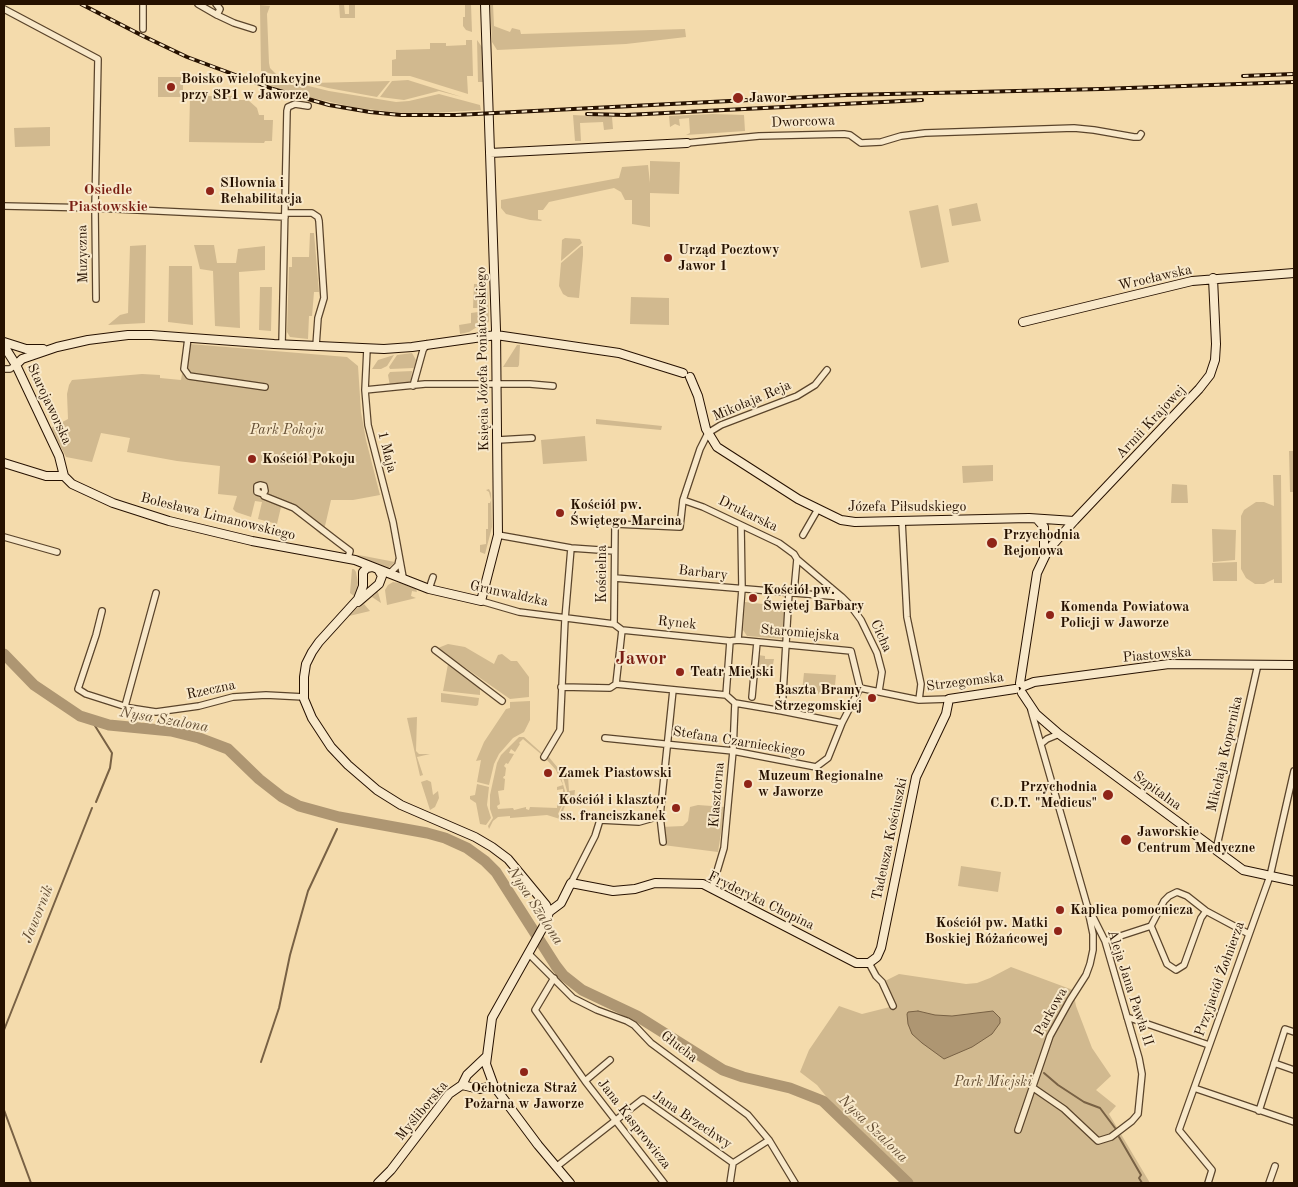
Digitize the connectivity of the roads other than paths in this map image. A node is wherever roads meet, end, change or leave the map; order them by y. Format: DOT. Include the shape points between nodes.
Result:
graph roads {
  1 [pos="143,4"];
  2 [pos="198,4"];
  3 [pos="216,4"];
  4 [pos="485,4"];
  5 [pos="4,9"];
  6 [pos="217,15"];
  7 [pos="144,29"];
  8 [pos="253,29"];
  9 [pos="308,106"];
  10 [pos="1142,134"];
  11 [pos="687,143"];
  12 [pos="490,153"];
  13 [pos="4,206"];
  14 [pos="95,208"];
  15 [pos="285,215"];
  16 [pos="1294,273"];
  17 [pos="1213,278"];
  18 [pos="96,299"];
  19 [pos="1023,322"];
  20 [pos="496,335"];
  21 [pos="188,338"];
  22 [pos="4,342"];
  23 [pos="282,344"];
  24 [pos="427,344"];
  25 [pos="4,346"];
  26 [pos="316,346"];
  27 [pos="57,347"];
  28 [pos="367,348"];
  29 [pos="16,365"];
  30 [pos="4,369"];
  31 [pos="827,370"];
  32 [pos="497,385"];
  33 [pos="413,386"];
  34 [pos="553,386"];
  35 [pos="265,387"];
  36 [pos="366,390"];
  37 [pos="708,433"];
  38 [pos="532,438"];
  39 [pos="498,440"];
  40 [pos="4,463"];
  41 [pos="64,476"];
  42 [pos="263,494"];
  43 [pos="683,500"];
  44 [pos="818,509"];
  45 [pos="1037,519"];
  46 [pos="902,521"];
  47 [pos="1074,521"];
  48 [pos="742,526"];
  49 [pos="498,535"];
  50 [pos="804,535"];
  51 [pos="4,537"];
  52 [pos="571,548"];
  53 [pos="614,551"];
  54 [pos="57,552"];
  55 [pos="349,555"];
  56 [pos="1044,558"];
  57 [pos="798,559"];
  58 [pos="399,560"];
  59 [pos="375,568"];
  60 [pos="363,572"];
  61 [pos="389,574"];
  62 [pos="433,577"];
  63 [pos="401,578"];
  64 [pos="615,578"];
  65 [pos="363,582"];
  66 [pos="378,585"];
  67 [pos="429,589"];
  68 [pos="742,589"];
  69 [pos="792,592"];
  70 [pos="156,593"];
  71 [pos="842,597"];
  72 [pos="481,601"];
  73 [pos="352,606"];
  74 [pos="102,610"];
  75 [pos="564,618"];
  76 [pos="614,624"];
  77 [pos="622,630"];
  78 [pos="738,640"];
  79 [pos="730,641"];
  80 [pos="757,642"];
  81 [pos="786,644"];
  82 [pos="435,650"];
  83 [pos="1258,664"];
  84 [pos="1294,665"];
  85 [pos="1022,673"];
  86 [pos="1032,682"];
  87 [pos="616,684"];
  88 [pos="561,687"];
  89 [pos="860,688"];
  90 [pos="1020,688"];
  91 [pos="674,690"];
  92 [pos="879,691"];
  93 [pos="726,695"];
  94 [pos="304,697"];
  95 [pos="752,697"];
  96 [pos="949,699"];
  97 [pos="919,700"];
  98 [pos="502,701"];
  99 [pos="735,703"];
  100 [pos="124,706"];
  101 [pos="1030,708"];
  102 [pos="782,710"];
  103 [pos="842,723"];
  104 [pos="1059,734"];
  105 [pos="605,738"];
  106 [pos="669,744"];
  107 [pos="1041,744"];
  108 [pos="733,751"];
  109 [pos="544,757"];
  110 [pos="1294,771"];
  111 [pos="660,816"];
  112 [pos="663,842"];
  113 [pos="1216,850"];
  114 [pos="1270,876"];
  115 [pos="1294,881"];
  116 [pos="571,883"];
  117 [pos="712,888"];
  118 [pos="1087,905"];
  119 [pos="1206,911"];
  120 [pos="549,912"];
  121 [pos="1151,926"];
  122 [pos="1249,934"];
  123 [pos="1105,941"];
  124 [pos="530,951"];
  125 [pos="872,961"];
  126 [pos="554,978"];
  127 [pos="893,1006"];
  128 [pos="1127,1017"];
  129 [pos="1294,1032"];
  130 [pos="1209,1045"];
  131 [pos="486,1057"];
  132 [pos="610,1060"];
  133 [pos="1274,1063"];
  134 [pos="1294,1070"];
  135 [pos="585,1081"];
  136 [pos="462,1085"];
  137 [pos="494,1086"];
  138 [pos="1032,1087"];
  139 [pos="1194,1088"];
  140 [pos="1259,1111"];
  141 [pos="616,1120"];
  142 [pos="1294,1122"];
  143 [pos="1018,1130"];
  144 [pos="769,1140"];
  145 [pos="733,1163"];
  146 [pos="1275,1166"];
  147 [pos="556,1167"];
  148 [pos="378,1183"];
  149 [pos="570,1183"];
  150 [pos="664,1183"];
  151 [pos="730,1183"];
  152 [pos="795,1183"];
  153 [pos="1208,1183"];
  154 [pos="1269,1183"];
  1 -- 7 [label="street"];
  2 -- 6 [label="street"];
  3 -- 6 [label="street" via="220,9"];
  4 -- 12 [label="street, Księcia Józefa Poniatowskiego"];
  5 -- 14 [label="street, Muzyczna" via="98,59"];
  6 -- 8 [label="street"];
  9 -- 15 [label="street" via="295,104 287,111"];
  10 -- 11 [label="street, Dworcowa" via="1134,137 1074,128 925,133 862,143 844,134 759,136"];
  11 -- 12 [label="street, Dworcowa"];
  12 -- 20 [label="street, Księcia Józefa Poniatowskiego"];
  13 -- 14 [label="street"];
  14 -- 15 [label="street"];
  14 -- 18 [label="street, Muzyczna"];
  15 -- 23 [label="street"];
  15 -- 26 [label="street" via="312,213 318,217 324,298 318,318"];
  16 -- 17 [label="street, Wrocławska"];
  17 -- 19 [label="street, Wrocławska"];
  17 -- 47 [label="street, Armii Krajowej" via="1217,330 1215,360 1209,378"];
  20 -- 24 [label="street"];
  20 -- 32 [label="street, Księcia Józefa Poniatowskiego"];
  20 -- 37 [label="street" via="611,351 687,375 698,396"];
  21 -- 23 [label="street"];
  21 -- 27 [label="street" via="128,335"];
  21 -- 35 [label="street" via="184,369 189,376"];
  22 -- 27 [label="street" via="36,350"];
  23 -- 26 [label="street"];
  24 -- 28 [label="street" via="396,349"];
  24 -- 33 [label="street"];
  25 -- 29 [label="street, Starojaworska"];
  26 -- 28 [label="street"];
  27 -- 29 [label="street" via="22,359"];
  28 -- 36 [label="street, 1 Maja"];
  29 -- 30 [label="street"];
  29 -- 41 [label="street, Starojaworska" via="60,456"];
  31 -- 37 [label="street, Mikołaja Reja" via="798,396 720,425"];
  32 -- 33 [label="street"];
  32 -- 34 [label="street"];
  32 -- 39 [label="street, Księcia Józefa Poniatowskiego"];
  33 -- 36 [label="street"];
  36 -- 58 [label="street, 1 Maja" via="368,426 392,517"];
  37 -- 43 [label="street"];
  37 -- 44 [label="street, Józefa Piłsudskiego" via="722,451"];
  38 -- 39 [label="street"];
  39 -- 49 [label="street, Księcia Józefa Poniatowskiego"];
  40 -- 41 [label="street" via="46,476"];
  41 -- 55 [label="street, Bolesława Limanowskiego" via="84,491 169,521 252,541"];
  42 -- 55 [label="street" via="294,508"];
  43 -- 48 [label="street, Drukarska" via="703,506"];
  43 -- 53 [label="street, Kościelna" via="680,527 615,524"];
  44 -- 46 [label="street, Józefa Piłsudskiego" via="841,520 855,522"];
  44 -- 50 [label="street"];
  45 -- 46 [label="street, Józefa Piłsudskiego"];
  45 -- 47 [label="street, Józefa Piłsudskiego"];
  45 -- 56 [label="street, Armii Krajowej" via="1044,527"];
  46 -- 97 [label="street" via="907,617 921,684"];
  47 -- 56 [label="street, Armii Krajowej"];
  48 -- 57 [label="street, Drukarska" via="779,543"];
  48 -- 68 [label="street"];
  49 -- 52 [label="street"];
  49 -- 72 [label="street, Księcia Józefa Poniatowskiego"];
  51 -- 54 [label="street"];
  52 -- 53 [label="street"];
  52 -- 75 [label="street"];
  53 -- 64 [label="street, Kościelna"];
  55 -- 59 [label="street, Bolesława Limanowskiego"];
  55 -- 60 [label="street"];
  56 -- 85 [label="street, Armii Krajowej" via="1037,573"];
  57 -- 69 [label="street"];
  57 -- 71 [label="street, Drukarska"];
  58 -- 61 [label="street"];
  58 -- 63 [label="street, 1 Maja"];
  59 -- 60 [label="street" via="367,568"];
  59 -- 61 [label="street, Grunwaldzka"];
  59 -- 66 [label="street" via="382,576"];
  60 -- 65 [label="street"];
  61 -- 63 [label="street, Grunwaldzka"];
  62 -- 67 [label="street"];
  63 -- 66 [label="street"];
  63 -- 67 [label="street, Grunwaldzka"];
  64 -- 68 [label="street, Barbary"];
  64 -- 76 [label="street, Kościelna"];
  65 -- 66 [label="street" via="368,587"];
  65 -- 73 [label="street" via="360,595"];
  66 -- 73 [label="street"];
  67 -- 72 [label="street, Grunwaldzka"];
  68 -- 69 [label="street, Barbary"];
  68 -- 78 [label="street"];
  69 -- 71 [label="street, Barbary"];
  69 -- 81 [label="street"];
  70 -- 100 [label="street"];
  71 -- 92 [label="street, Cicha" via="861,620 877,653 882,672"];
  72 -- 75 [label="street, Grunwaldzka" via="519,612"];
  73 -- 94 [label="street" via="312,652 306,664"];
  74 -- 100 [label="street, Rzeczna" via="78,688 86,694"];
  75 -- 76 [label="street, Grunwaldzka"];
  75 -- 88 [label="street"];
  76 -- 77 [label="street"];
  77 -- 79 [label="street, Rynek"];
  77 -- 87 [label="street"];
  78 -- 79 [label="street, Rynek"];
  78 -- 80 [label="street, Staromiejska"];
  79 -- 93 [label="street"];
  80 -- 81 [label="street, Staromiejska"];
  80 -- 95 [label="street"];
  81 -- 89 [label="street, Staromiejska" via="851,651"];
  81 -- 102 [label="street"];
  82 -- 98 [label="street"];
  83 -- 84 [label="street, Piastowska"];
  83 -- 86 [label="street, Piastowska" via="1169,664"];
  83 -- 113 [label="street, Mikołaja Kopernika"];
  85 -- 86 [label="street"];
  85 -- 90 [label="street, Armii Krajowej"];
  86 -- 90 [label="street, Piastowska"];
  87 -- 88 [label="street" via="610,688"];
  87 -- 91 [label="street"];
  88 -- 109 [label="street" via="560,730"];
  89 -- 92 [label="street, Strzegomska"];
  89 -- 103 [label="street, Stefana Czarnieckiego"];
  90 -- 96 [label="street, Strzegomska"];
  90 -- 101 [label="street, Szpitalna"];
  91 -- 93 [label="street"];
  91 -- 106 [label="street"];
  92 -- 97 [label="street, Strzegomska"];
  93 -- 99 [label="street"];
  94 -- 100 [label="street, Rzeczna" via="233,697 162,712 144,712"];
  94 -- 120 [label="street" via="317,727 348,765 396,802 492,847 520,872"];
  96 -- 97 [label="street, Strzegomska"];
  96 -- 125 [label="street, Tadeusza Kościuszki" via="946,714 914,783 881,948"];
  99 -- 102 [label="street"];
  99 -- 108 [label="street, Klasztorna"];
  101 -- 104 [label="street, Szpitalna"];
  101 -- 107 [label="street, Aleja Jana Pawła II"];
  102 -- 103 [label="street"];
  103 -- 108 [label="street, Stefana Czarnieckiego" via="828,758 816,767"];
  104 -- 107 [label="street"];
  104 -- 113 [label="street, Szpitalna"];
  105 -- 106 [label="street, Stefana Czarnieckiego"];
  106 -- 108 [label="street, Stefana Czarnieckiego"];
  106 -- 111 [label="street"];
  107 -- 118 [label="street, Aleja Jana Pawła II"];
  108 -- 117 [label="street, Klasztorna" via="724,848"];
  110 -- 114 [label="street, Przyjaciół Żołnierza"];
  111 -- 112 [label="street"];
  111 -- 116 [label="street" via="639,822 600,820"];
  113 -- 114 [label="street, Szpitalna" via="1243,870"];
  114 -- 115 [label="street, Szpitalna"];
  114 -- 122 [label="street, Przyjaciół Żołnierza"];
  116 -- 117 [label="street, Fryderyka Chopina" via="613,891 666,883 703,884"];
  116 -- 120 [label="street" via="561,903"];
  117 -- 125 [label="street, Fryderyka Chopina" via="856,963"];
  118 -- 123 [label="street, Aleja Jana Pawła II"];
  118 -- 138 [label="street, Parkowa" via="1093,934 1090,964 1050,1036"];
  119 -- 121 [label="street" via="1177,892 1164,901"];
  119 -- 121 [label="street" via="1184,965 1176,970 1167,964"];
  119 -- 122 [label="street"];
  120 -- 124 [label="street"];
  121 -- 123 [label="street"];
  122 -- 130 [label="street, Przyjaciół Żołnierza"];
  123 -- 128 [label="street, Aleja Jana Pawła II"];
  124 -- 126 [label="street, Głucha"];
  124 -- 131 [label="street" via="492,1018"];
  125 -- 127 [label="street" via="876,976"];
  126 -- 135 [label="street, Jana Kasprowicza" via="535,1010"];
  126 -- 144 [label="street, Głucha" via="573,998 634,1025 651,1043 748,1115"];
  128 -- 130 [label="street"];
  128 -- 138 [label="street, Aleja Jana Pawła II" via="1140,1058 1140,1100 1138,1114 1111,1137 1098,1141 1064,1109"];
  129 -- 133 [label="street" via="1285,1029"];
  130 -- 139 [label="street, Przyjaciół Żołnierza"];
  131 -- 136 [label="street, Myśliborska"];
  131 -- 137 [label="street"];
  132 -- 135 [label="street, Jana Kasprowicza"];
  133 -- 134 [label="street"];
  133 -- 140 [label="street"];
  135 -- 141 [label="street, Jana Kasprowicza"];
  136 -- 137 [label="street" via="479,1090"];
  136 -- 148 [label="street, Myśliborska" via="449,1094"];
  137 -- 147 [label="street"];
  138 -- 143 [label="street, Parkowa"];
  139 -- 140 [label="street"];
  139 -- 153 [label="street, Przyjaciół Żołnierza" via="1179,1130 1212,1170"];
  140 -- 142 [label="street"];
  141 -- 145 [label="street, Jana Brzechwy" via="644,1099"];
  141 -- 147 [label="street, Jana Brzechwy"];
  141 -- 150 [label="street, Jana Kasprowicza"];
  144 -- 145 [label="street, Jana Brzechwy"];
  144 -- 152 [label="street, Głucha"];
  145 -- 151 [label="street"];
  146 -- 154 [label="street"];
  147 -- 149 [label="street"];
}
